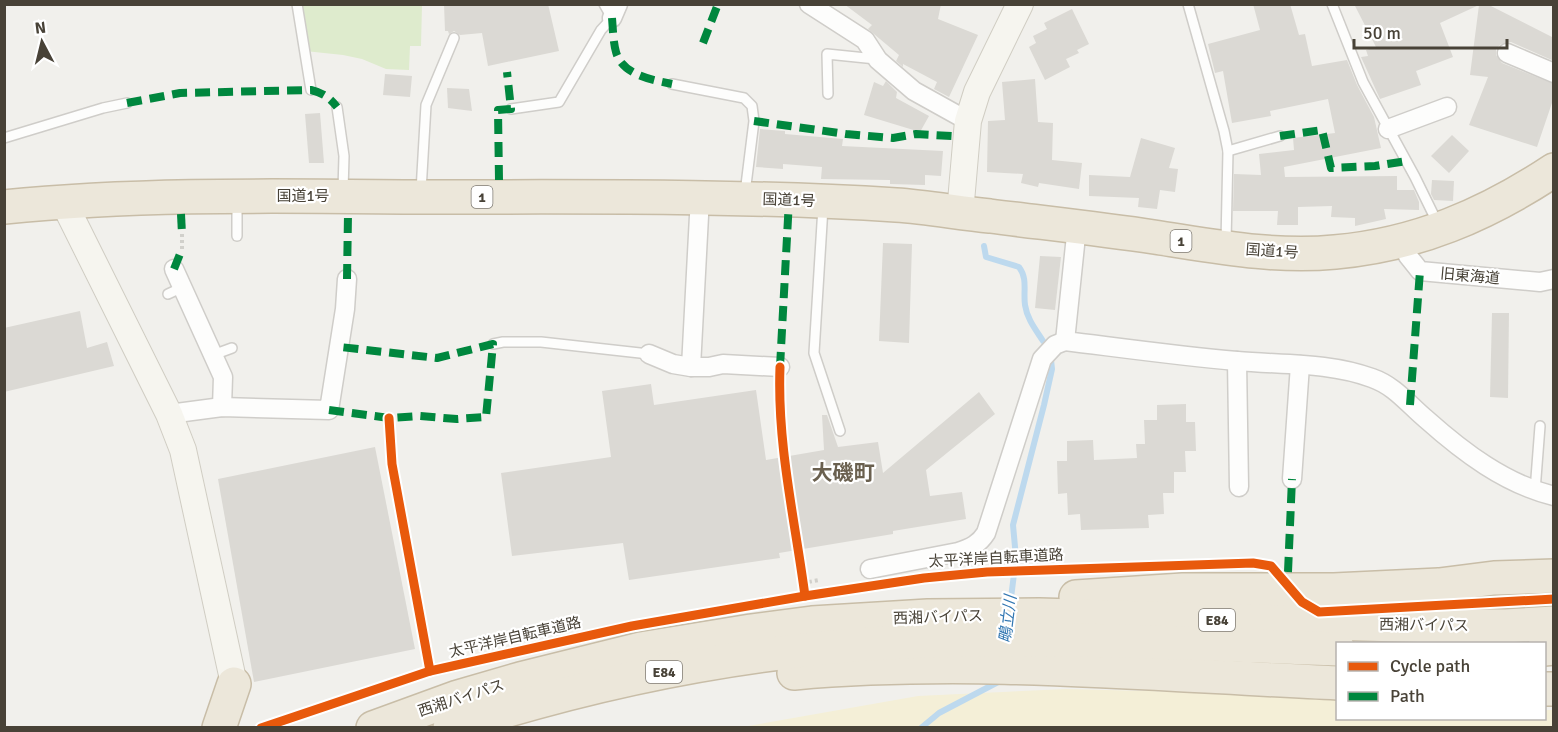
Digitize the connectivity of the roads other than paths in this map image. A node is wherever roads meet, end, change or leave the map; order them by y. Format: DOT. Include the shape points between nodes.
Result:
graph roads {
  1 [pos="297,4"];
  2 [pos="809,4"];
  3 [pos="1020,4"];
  4 [pos="1188,4"];
  5 [pos="1332,4"];
  6 [pos="611,9"];
  7 [pos="454,38"];
  8 [pos="1507,52"];
  9 [pos="878,60"];
  10 [pos="1554,73"];
  11 [pos="672,84"];
  12 [pos="310,90"];
  13 [pos="828,94"];
  14 [pos="127,104"];
  15 [pos="1447,106"];
  16 [pos="337,107"];
  17 [pos="511,109"];
  18 [pos="968,121"];
  19 [pos="1388,129"];
  20 [pos="1280,136"];
  21 [pos="4,138"];
  22 [pos="1228,151"];
  23 [pos="1554,170"];
  24 [pos="237,196"];
  25 [pos="343,196"];
  26 [pos="421,196"];
  27 [pos="700,196"];
  28 [pos="744,199"];
  29 [pos="63,201"];
  30 [pos="824,202"];
  31 [pos="4,207"];
  32 [pos="960,213"];
  33 [pos="1077,226"];
  34 [pos="1440,229"];
  35 [pos="237,236"];
  36 [pos="1402,242"];
  37 [pos="1226,248"];
  38 [pos="174,269"];
  39 [pos="347,279"];
  40 [pos="1554,279"];
  41 [pos="1065,341"];
  42 [pos="493,344"];
  43 [pos="232,348"];
  44 [pos="649,354"];
  45 [pos="213,355"];
  46 [pos="1238,361"];
  47 [pos="1300,365"];
  48 [pos="691,367"];
  49 [pos="780,367"];
  50 [pos="222,407"];
  51 [pos="169,414"];
  52 [pos="1540,426"];
  53 [pos="840,432"];
  54 [pos="1292,479"];
  55 [pos="1239,487"];
  56 [pos="1535,491"];
  57 [pos="1554,496"];
  58 [pos="870,569"];
  59 [pos="1554,576"];
  60 [pos="974,615"];
  61 [pos="1554,623"];
  62 [pos="883,644"];
  63 [pos="1336,649"];
  64 [pos="1328,682"];
  65 [pos="234,684"];
  66 [pos="219,728"];
  67 [pos="245,728"];
  68 [pos="373,728"];
  69 [pos="450,728"];
  70 [pos="510,728"];
  1 -- 12 [label="lane"];
  2 -- 9 [label="street" via="865,40"];
  3 -- 18 [label="street" via="977,92"];
  4 -- 22 [label="lane"];
  5 -- 19 [label="lane" via="1363,82"];
  6 -- 17 [label="lane" via="559,102"];
  7 -- 26 [label="lane" via="426,105"];
  8 -- 10 [label="street"];
  9 -- 13 [label="lane" via="827,54"];
  9 -- 18 [label="street" via="914,91"];
  11 -- 28 [label="lane" via="744,98 752,106 754,121"];
  14 -- 21 [label="lane"];
  15 -- 19 [label="street"];
  16 -- 25 [label="lane" via="344,156"];
  18 -- 32 [label="street"];
  19 -- 34 [label="lane"];
  20 -- 22 [label="lane"];
  22 -- 37 [label="lane"];
  23 -- 34 [label="highway, 国道1号 / 1" via="1479,214"];
  24 -- 25 [label="highway, 国道1号 / 1"];
  24 -- 29 [label="highway, 国道1号 / 1"];
  24 -- 35 [label="lane"];
  25 -- 26 [label="highway, 国道1号 / 1"];
  26 -- 27 [label="highway, 国道1号 / 1"];
  27 -- 28 [label="highway, 国道1号 / 1"];
  27 -- 48 [label="street"];
  28 -- 30 [label="highway, 国道1号 / 1"];
  29 -- 31 [label="highway, 国道1号 / 1"];
  29 -- 51 [label="street"];
  30 -- 32 [label="highway, 国道1号 / 1" via="899,205"];
  30 -- 53 [label="lane" via="814,353"];
  32 -- 33 [label="highway, 国道1号 / 1"];
  33 -- 37 [label="highway, 国道1号 / 1"];
  33 -- 41 [label="street"];
  34 -- 36 [label="highway, 国道1号 / 1"];
  36 -- 37 [label="highway, 国道1号 / 1" via="1297,254"];
  36 -- 40 [label="street, 旧東海道" via="1420,271 1540,282"];
  38 -- 45 [label="street" via="176,291"];
  39 -- 50 [label="street" via="329,410"];
  41 -- 46 [label="street"];
  41 -- 58 [label="street" via="1055,345 1042,359 980,542 958,552"];
  42 -- 44 [label="lane" via="542,342"];
  43 -- 45 [label="lane"];
  44 -- 48 [label="street"];
  45 -- 50 [label="street" via="223,377"];
  46 -- 47 [label="street"];
  46 -- 55 [label="street" via="1232,463"];
  47 -- 54 [label="street"];
  47 -- 56 [label="street" via="1373,378 1397,391 1460,447 1509,480"];
  48 -- 49 [label="street"];
  50 -- 51 [label="street"];
  51 -- 65 [label="street" via="183,450"];
  52 -- 56 [label="lane"];
  56 -- 57 [label="street"];
  59 -- 60 [label="highway" via="1334,590 1151,592 1075,598"];
  60 -- 61 [label="highway, 西湘バイパス / E84" via="1437,626"];
  60 -- 62 [label="highway, 西湘バイパス / E84"];
  62 -- 63 [label="highway, 西湘バイパス / E84" via="1039,639"];
  62 -- 64 [label="highway" via="1054,670"];
  62 -- 68 [label="highway, 西湘バイパス / E84" via="812,623 750,631 641,650 520,679"];
  62 -- 69 [label="highway, 西湘バイパス / E84" via="747,658 652,675 532,703"];
  62 -- 70 [label="highway" via="802,672 590,706"];
  65 -- 66 [label="highway"];
  65 -- 67 [label="highway"];
}
